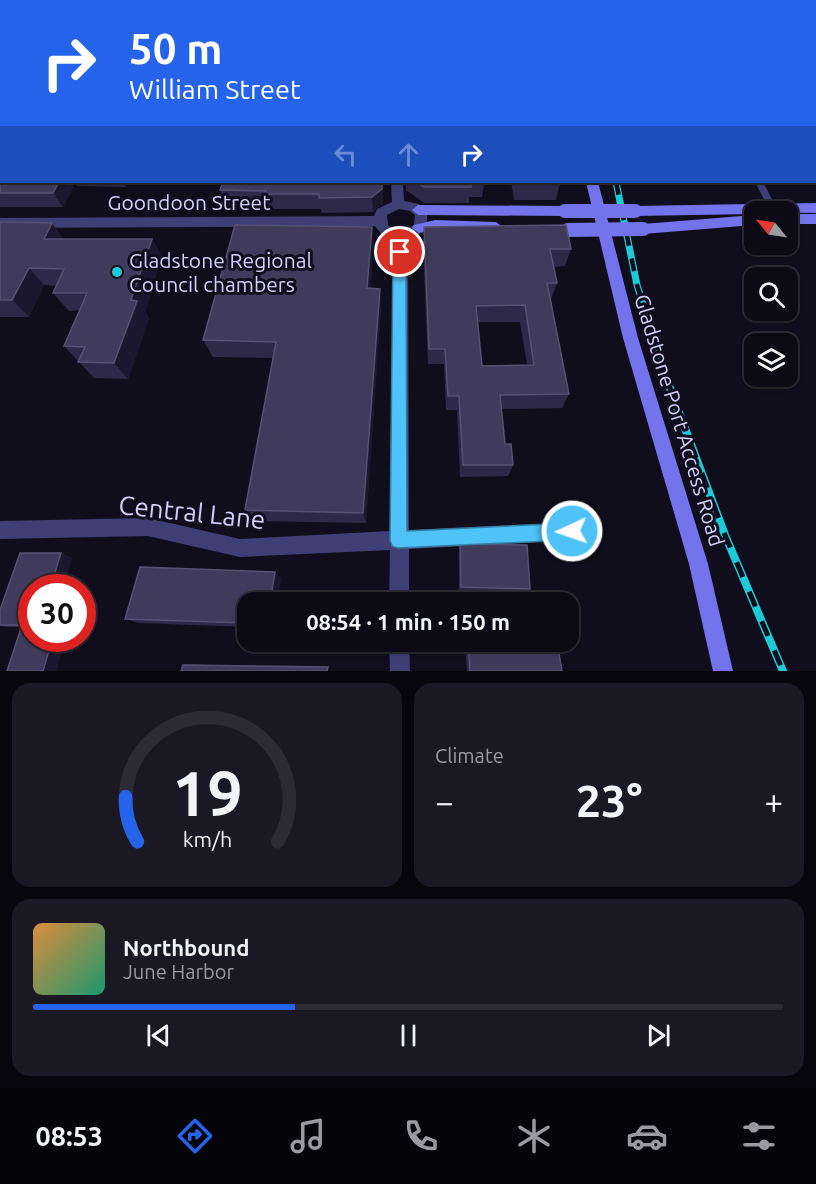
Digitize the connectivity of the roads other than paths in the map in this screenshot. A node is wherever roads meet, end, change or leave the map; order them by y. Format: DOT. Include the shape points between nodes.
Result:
graph roads {
  1 [pos="397,183"];
  2 [pos="592,183"];
  3 [pos="760,183"];
  4 [pos="769,201"];
  5 [pos="398,204"];
  6 [pos="744,208"];
  7 [pos="798,208"];
  8 [pos="816,208"];
  9 [pos="418,210"];
  10 [pos="798,219"];
  11 [pos="816,219"];
  12 [pos="379,221"];
  13 [pos="744,221"];
  14 [pos="0,223"];
  15 [pos="419,228"];
  16 [pos="512,228"];
  17 [pos="562,230"];
  18 [pos="401,236"];
  19 [pos="0,530"];
  20 [pos="593,530"];
  21 [pos="398,540"];
  22 [pos="399,592"];
  23 [pos="399,652"];
  24 [pos="400,671"];
  25 [pos="723,671"];
  1 -- 5 [label="street"];
  2 -- 25 [label="street, Gladstone Port Access Road" via="642,378 699,561"];
  3 -- 4 [label="lane"];
  5 -- 9 [label="street"];
  5 -- 12 [label="street" via="386,208"];
  6 -- 9 [label="street, bridge"];
  7 -- 8 [label="street"];
  9 -- 15 [label="street" via="422,219"];
  10 -- 11 [label="street"];
  12 -- 14 [label="street, Goondoon Street"];
  12 -- 18 [label="street" via="388,233"];
  13 -- 17 [label="street, bridge" via="644,229"];
  15 -- 16 [label="street"];
  15 -- 18 [label="street"];
  18 -- 21 [label="street"];
  19 -- 21 [label="street, Central Lane" via="148,527 240,548"];
  20 -- 21 [label="street, Central Lane"];
  21 -- 22 [label="street"];
  23 -- 24 [label="street"];
}
